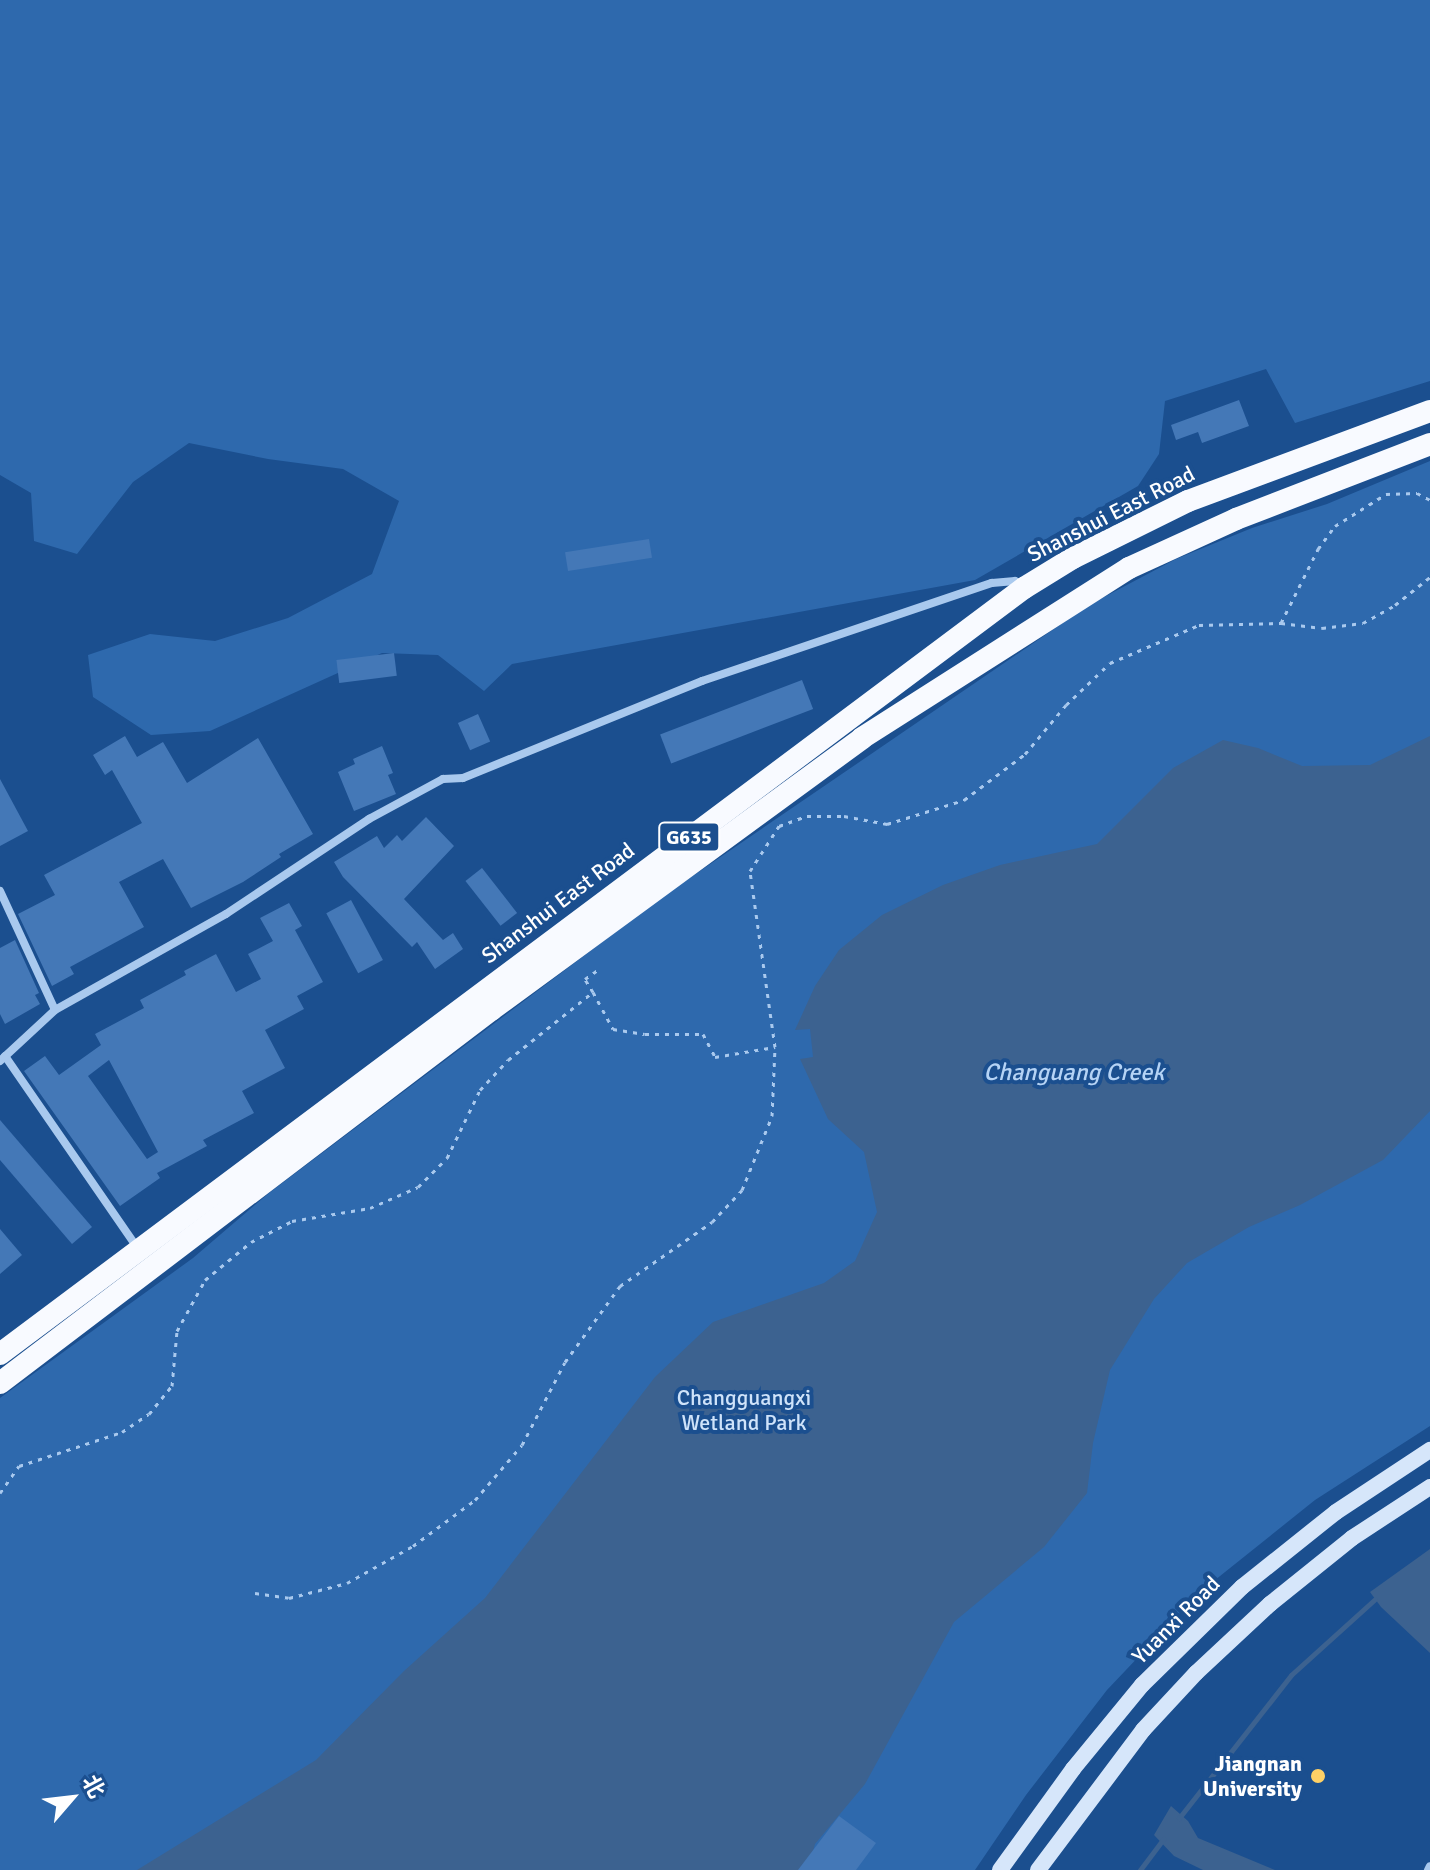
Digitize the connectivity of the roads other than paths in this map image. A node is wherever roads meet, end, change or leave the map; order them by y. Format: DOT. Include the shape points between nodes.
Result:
graph roads {
  1 [pos="1430,411"];
  2 [pos="1430,444"];
  3 [pos="1024,588"];
  4 [pos="723,824"];
  5 [pos="0,891"];
  6 [pos="55,1010"];
  7 [pos="2,1059"];
  8 [pos="140,1251"];
  9 [pos="0,1354"];
  10 [pos="0,1383"];
  11 [pos="1430,1450"];
  12 [pos="1430,1487"];
  13 [pos="1000,1870"];
  14 [pos="1038,1870"];
  1 -- 3 [label="highway, Shanshui East Road / G635" via="1188,501"];
  2 -- 4 [label="highway, Shanshui East Road / G635" via="1236,519 1129,568"];
  3 -- 4 [label="highway, Shanshui East Road / G635"];
  3 -- 6 [label="street" via="1015,581 977,588 702,681 463,778 443,779 369,819 226,914"];
  4 -- 8 [label="highway, Shanshui East Road / G635"];
  4 -- 10 [label="highway, Shanshui East Road / G635"];
  5 -- 6 [label="street"];
  6 -- 7 [label="street"];
  7 -- 8 [label="street"];
  8 -- 9 [label="highway, Shanshui East Road / G635"];
  11 -- 13 [label="main road, Yuanxi Road" via="1336,1512 1242,1587 1142,1685"];
  12 -- 14 [label="main road" via="1270,1604 1196,1673 1134,1740"];
}
